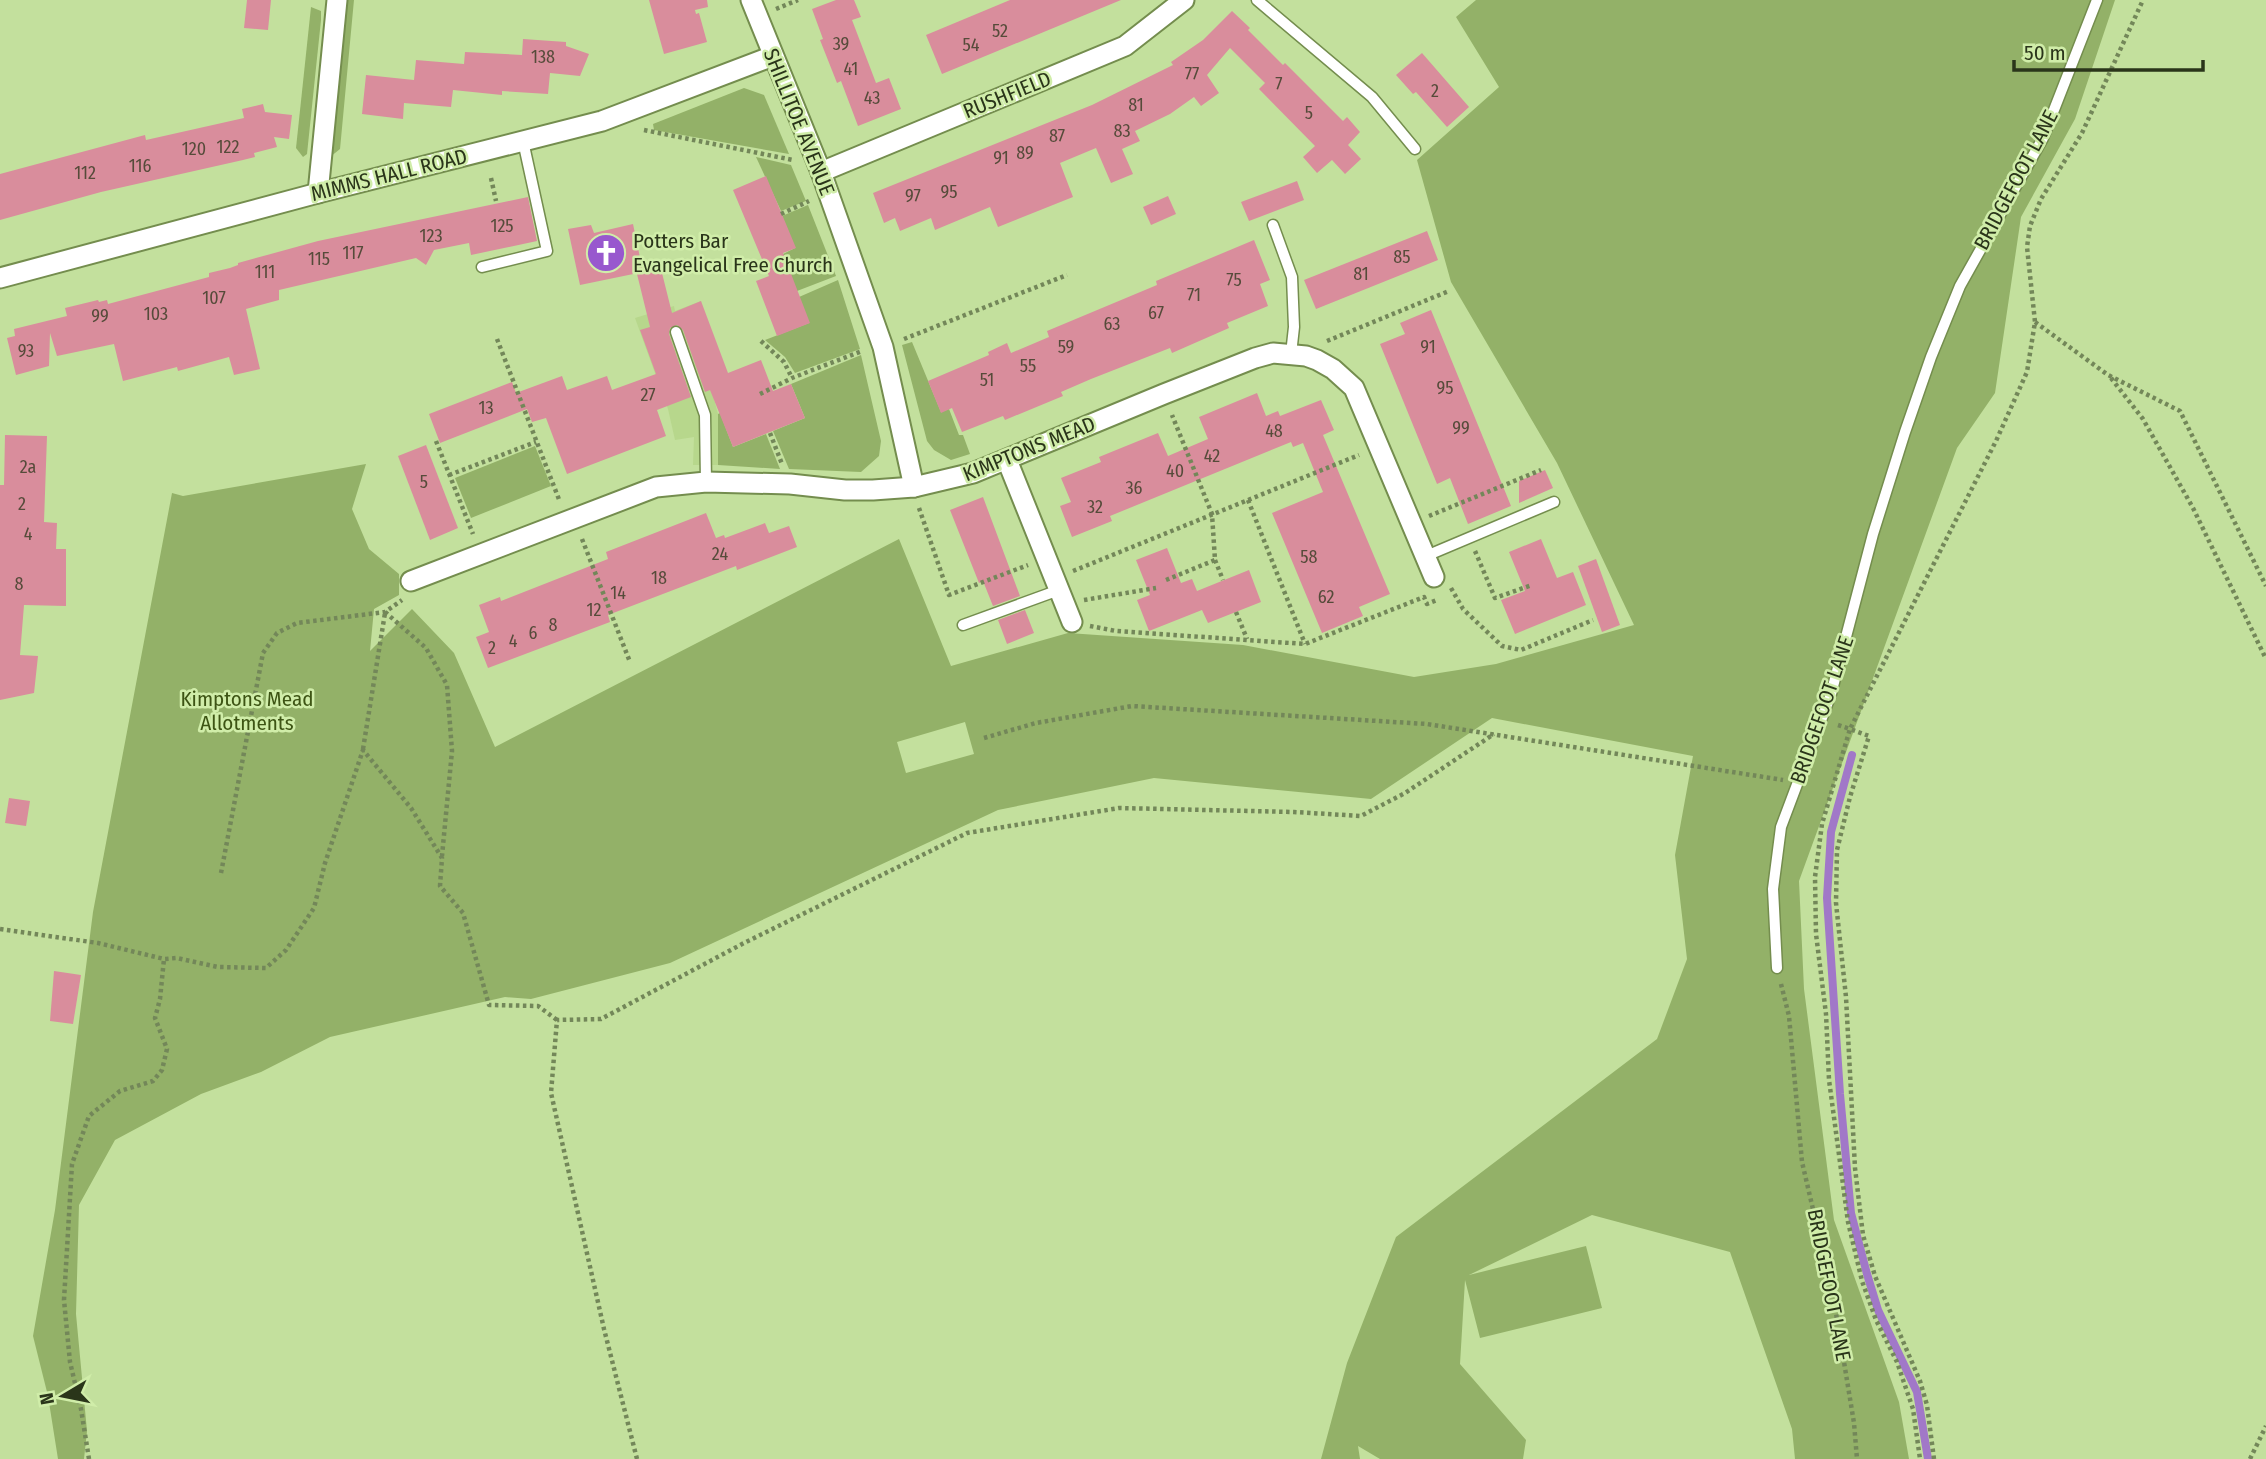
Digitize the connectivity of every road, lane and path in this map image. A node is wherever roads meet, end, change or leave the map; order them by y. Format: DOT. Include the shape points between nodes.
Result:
graph roads {
  1 [pos="337,0"];
  2 [pos="751,0"];
  3 [pos="1184,0"];
  4 [pos="1257,0"];
  5 [pos="2097,0"];
  6 [pos="2143,0"];
  7 [pos="773,56"];
  8 [pos="643,130"];
  9 [pos="523,141"];
  10 [pos="1415,149"];
  11 [pos="819,168"];
  12 [pos="491,178"];
  13 [pos="318,194"];
  14 [pos="828,194"];
  15 [pos="496,201"];
  16 [pos="781,214"];
  17 [pos="1273,225"];
  18 [pos="482,267"];
  19 [pos="1067,275"];
  20 [pos="0,278"];
  21 [pos="1449,292"];
  22 [pos="2035,321"];
  23 [pos="676,332"];
  24 [pos="497,339"];
  25 [pos="761,341"];
  26 [pos="883,346"];
  27 [pos="1291,354"];
  28 [pos="1317,360"];
  29 [pos="2108,375"];
  30 [pos="792,378"];
  31 [pos="760,394"];
  32 [pos="1164,394"];
  33 [pos="769,433"];
  34 [pos="436,441"];
  35 [pos="536,442"];
  36 [pos="1380,446"];
  37 [pos="1007,460"];
  38 [pos="1541,470"];
  39 [pos="449,475"];
  40 [pos="706,482"];
  41 [pos="790,484"];
  42 [pos="914,486"];
  43 [pos="1248,500"];
  44 [pos="1554,502"];
  45 [pos="1212,514"];
  46 [pos="570,520"];
  47 [pos="922,523"];
  48 [pos="1412,523"];
  49 [pos="1469,538"];
  50 [pos="481,554"];
  51 [pos="1426,556"];
  52 [pos="1046,558"];
  53 [pos="1215,560"];
  54 [pos="1434,577"];
  55 [pos="1166,580"];
  56 [pos="1223,580"];
  57 [pos="411,581"];
  58 [pos="1532,585"];
  59 [pos="2266,586"];
  60 [pos="1156,588"];
  61 [pos="1059,591"];
  62 [pos="1440,599"];
  63 [pos="385,612"];
  64 [pos="1236,612"];
  65 [pos="1593,620"];
  66 [pos="1072,622"];
  67 [pos="963,625"];
  68 [pos="1247,639"];
  69 [pos="1305,644"];
  70 [pos="2266,660"];
  71 [pos="629,662"];
  72 [pos="1821,719"];
  73 [pos="1850,729"];
  74 [pos="1494,734"];
  75 [pos="984,738"];
  76 [pos="363,750"];
  77 [pos="1797,782"];
  78 [pos="442,858"];
  79 [pos="221,873"];
  80 [pos="0,929"];
  81 [pos="164,959"];
  82 [pos="1777,968"];
  83 [pos="557,1020"];
  84 [pos="2266,1426"];
  85 [pos="89,1459"];
  86 [pos="636,1459"];
  87 [pos="1857,1459"];
  88 [pos="1920,1459"];
  89 [pos="1934,1459"];
  90 [pos="2250,1459"];
  1 -- 13 [label="street"];
  2 -- 7 [label="street, SHILLITOE AVENUE"];
  3 -- 11 [label="street, RUSHFIELD" via="1125,46"];
  4 -- 10 [label="lane" via="1372,97"];
  5 -- 72 [label="lane, BRIDGEFOOT LANE" via="2043,138 1960,286 1931,357 1873,534 1848,638"];
  6 -- 22 [label="path" via="2082,133 2029,226"];
  7 -- 9 [label="street, MIMMS HALL ROAD" via="602,121"];
  7 -- 11 [label="street, SHILLITOE AVENUE"];
  8 -- 11 [label="path"];
  9 -- 13 [label="street, MIMMS HALL ROAD"];
  9 -- 18 [label="lane" via="547,251"];
  11 -- 14 [label="street, SHILLITOE AVENUE"];
  12 -- 15 [label="path"];
  13 -- 20 [label="street, MIMMS HALL ROAD"];
  14 -- 16 [label="path"];
  14 -- 26 [label="street, SHILLITOE AVENUE"];
  17 -- 27 [label="lane" via="1292,277"];
  19 -- 26 [label="path"];
  21 -- 28 [label="path" via="1327,340"];
  22 -- 29 [label="path"];
  22 -- 73 [label="path" via="2027,372"];
  23 -- 40 [label="lane" via="705,415"];
  24 -- 35 [label="path"];
  25 -- 30 [label="path" via="784,362"];
  26 -- 30 [label="path"];
  26 -- 42 [label="street, SHILLITOE AVENUE"];
  27 -- 28 [label="street, KIMPTONS MEAD"];
  27 -- 32 [label="street, KIMPTONS MEAD" via="1255,358"];
  28 -- 36 [label="street, KIMPTONS MEAD" via="1354,388"];
  29 -- 59 [label="path" via="2180,411"];
  29 -- 70 [label="path" via="2143,419 2187,497"];
  30 -- 31 [label="path"];
  32 -- 37 [label="street, KIMPTONS MEAD"];
  32 -- 45 [label="path"];
  33 -- 41 [label="path"];
  34 -- 39 [label="path"];
  35 -- 39 [label="path"];
  35 -- 46 [label="path"];
  36 -- 43 [label="path"];
  36 -- 48 [label="street, KIMPTONS MEAD"];
  37 -- 42 [label="street, KIMPTONS MEAD"];
  37 -- 52 [label="street"];
  38 -- 48 [label="path"];
  39 -- 50 [label="path"];
  40 -- 41 [label="street, KIMPTONS MEAD"];
  40 -- 46 [label="street, KIMPTONS MEAD" via="656,487"];
  41 -- 42 [label="street, KIMPTONS MEAD" via="845,491"];
  43 -- 45 [label="path"];
  43 -- 69 [label="path"];
  44 -- 49 [label="lane"];
  45 -- 53 [label="path"];
  45 -- 61 [label="path"];
  46 -- 50 [label="street, KIMPTONS MEAD"];
  46 -- 71 [label="path"];
  47 -- 52 [label="path" via="949,595"];
  48 -- 51 [label="street, KIMPTONS MEAD"];
  49 -- 51 [label="lane"];
  49 -- 58 [label="path" via="1495,598"];
  50 -- 57 [label="street, KIMPTONS MEAD"];
  51 -- 54 [label="street, KIMPTONS MEAD"];
  52 -- 61 [label="street"];
  53 -- 55 [label="path"];
  53 -- 56 [label="path"];
  54 -- 65 [label="path" via="1446,576 1463,609 1502,646 1521,650"];
  60 -- 61 [label="path"];
  61 -- 66 [label="street"];
  61 -- 67 [label="lane"];
  62 -- 69 [label="path" via="1427,604 1424,597"];
  63 -- 76 [label="path"];
  63 -- 78 [label="path" via="426,648 447,685 452,751"];
  63 -- 79 [label="path" via="297,623 277,633 263,653"];
  64 -- 68 [label="path"];
  66 -- 68 [label="path" via="1116,632"];
  68 -- 69 [label="path"];
  72 -- 73 [label="path"];
  72 -- 77 [label="lane, BRIDGEFOOT LANE"];
  73 -- 88 [label="path" via="1822,824 1815,877 1829,1080 1848,1222 1862,1281 1913,1409"];
  73 -- 89 [label="path" via="1869,736 1837,850 1836,903 1855,1168 1869,1255 1920,1381"];
  74 -- 75 [label="path" via="1427,723 1132,706 1036,723"];
  74 -- 77 [label="path"];
  74 -- 83 [label="path" via="1405,793 1361,816 1118,808 967,833 601,1019"];
  76 -- 78 [label="path" via="411,808"];
  76 -- 81 [label="path" via="314,908 286,950 266,968"];
  77 -- 82 [label="lane, BRIDGEFOOT LANE" via="1781,827 1773,889"];
  78 -- 83 [label="path" via="440,886 463,913 489,1005 538,1006"];
  80 -- 81 [label="path" via="98,943"];
  81 -- 85 [label="path" via="155,1018 167,1049 162,1070 153,1081 120,1091 89,1116 72,1164 64,1300 70,1362"];
  82 -- 87 [label="path, BRIDGEFOOT LANE" via="1789,1017 1802,1162 1833,1295"];
  83 -- 86 [label="path" via="551,1093"];
  84 -- 90 [label="path"];
}
